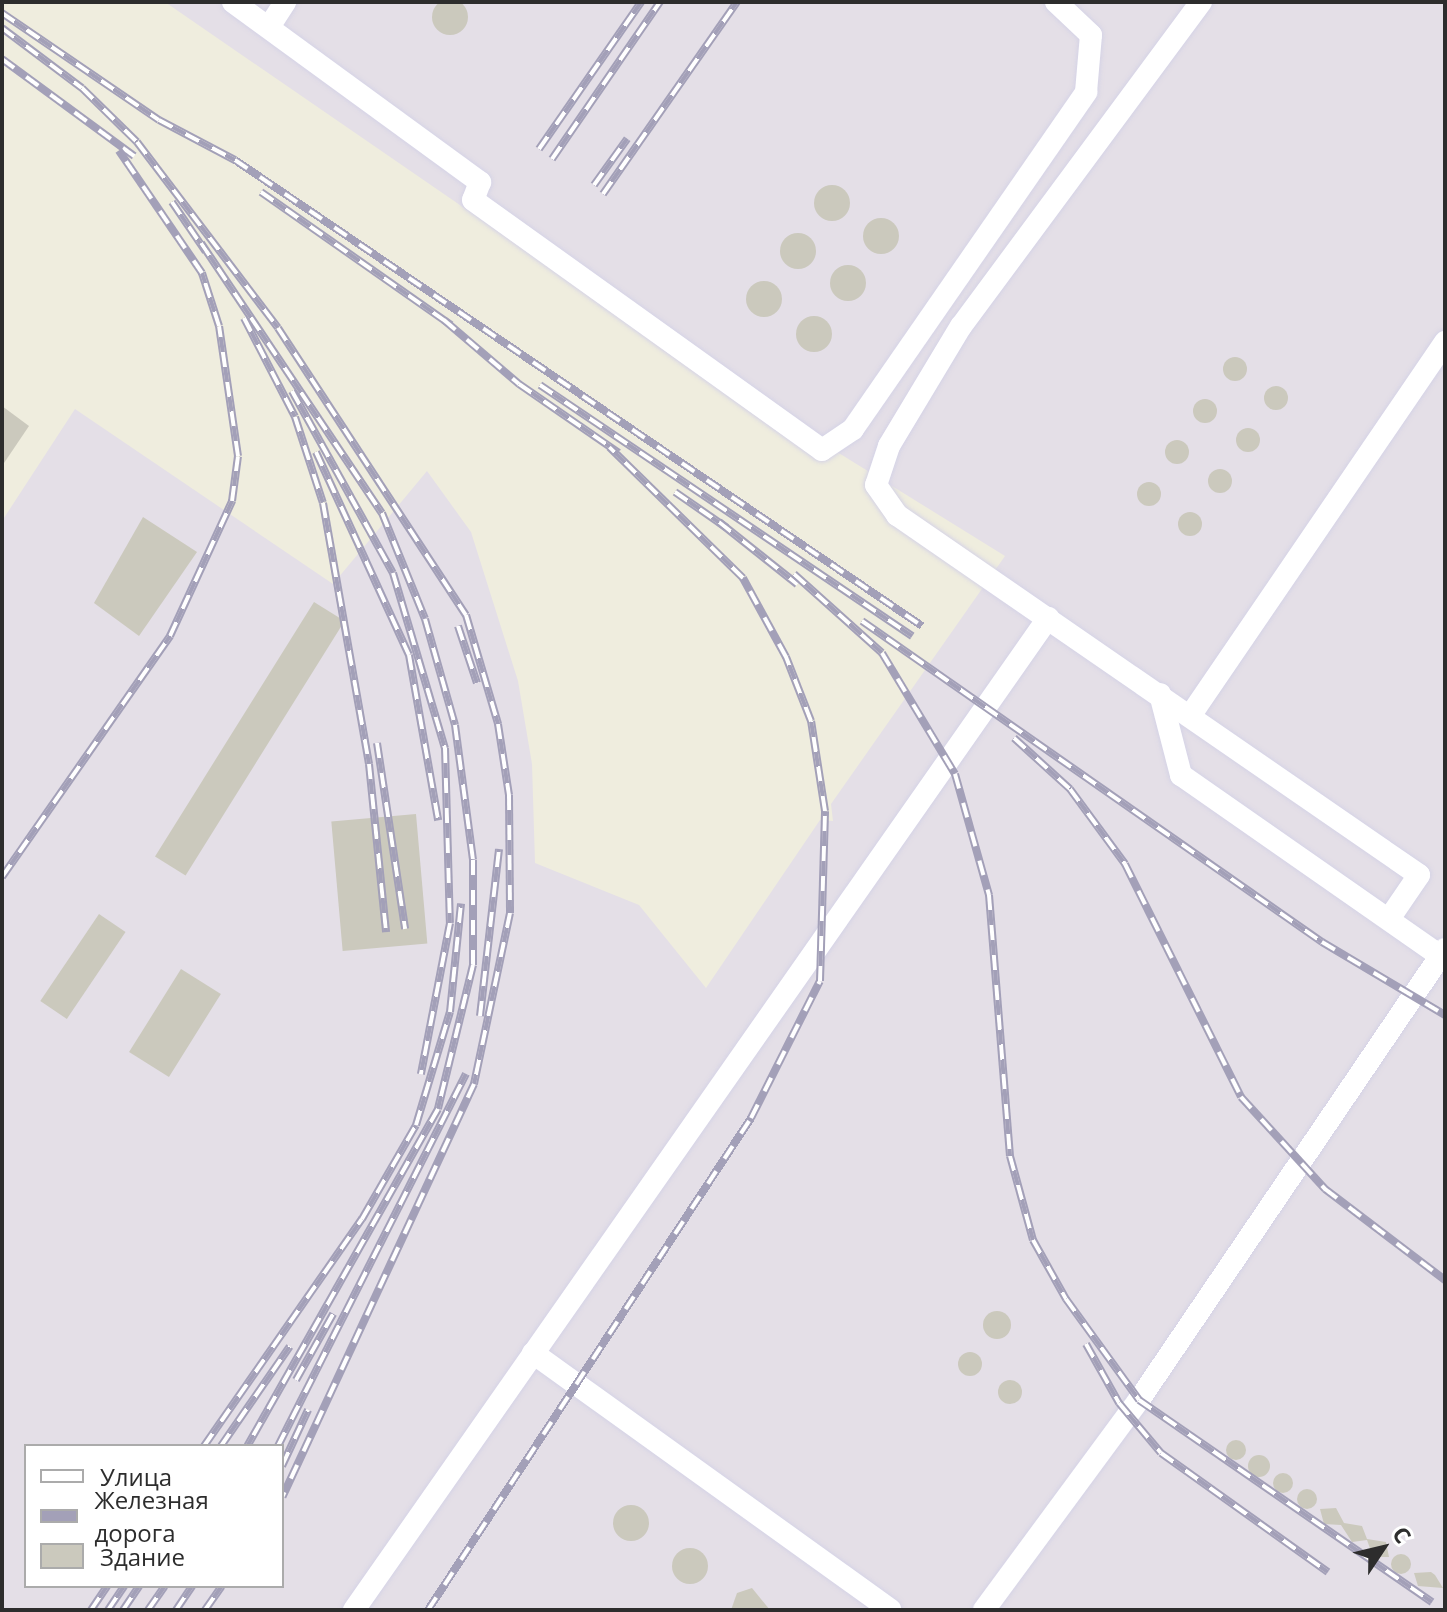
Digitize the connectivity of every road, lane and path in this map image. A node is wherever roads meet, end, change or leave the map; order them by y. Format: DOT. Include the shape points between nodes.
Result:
graph roads {
  1 [pos="233,2"];
  2 [pos="285,2"];
  3 [pos="1056,2"];
  4 [pos="1201,2"];
  5 [pos="269,27"];
  6 [pos="1445,342"];
  7 [pos="1048,618"];
  8 [pos="1160,694"];
  9 [pos="1190,716"];
  10 [pos="1389,919"];
  11 [pos="1444,955"];
  12 [pos="533,1353"];
  13 [pos="354,1610"];
  14 [pos="890,1610"];
  15 [pos="984,1610"];
  1 -- 5 [label="lane"];
  2 -- 5 [label="lane"];
  3 -- 5 [label="lane" via="1091,35 1086,92 853,429 822,450 473,200 480,182"];
  4 -- 7 [label="lane" via="961,326 889,446 876,485 897,515"];
  6 -- 9 [label="lane"];
  7 -- 8 [label="lane"];
  7 -- 12 [label="lane"];
  8 -- 9 [label="lane"];
  8 -- 10 [label="lane" via="1181,775"];
  9 -- 10 [label="lane" via="1419,875"];
  10 -- 11 [label="lane"];
  11 -- 15 [label="lane" via="1139,1400"];
  12 -- 13 [label="lane"];
  12 -- 14 [label="lane"];
}
